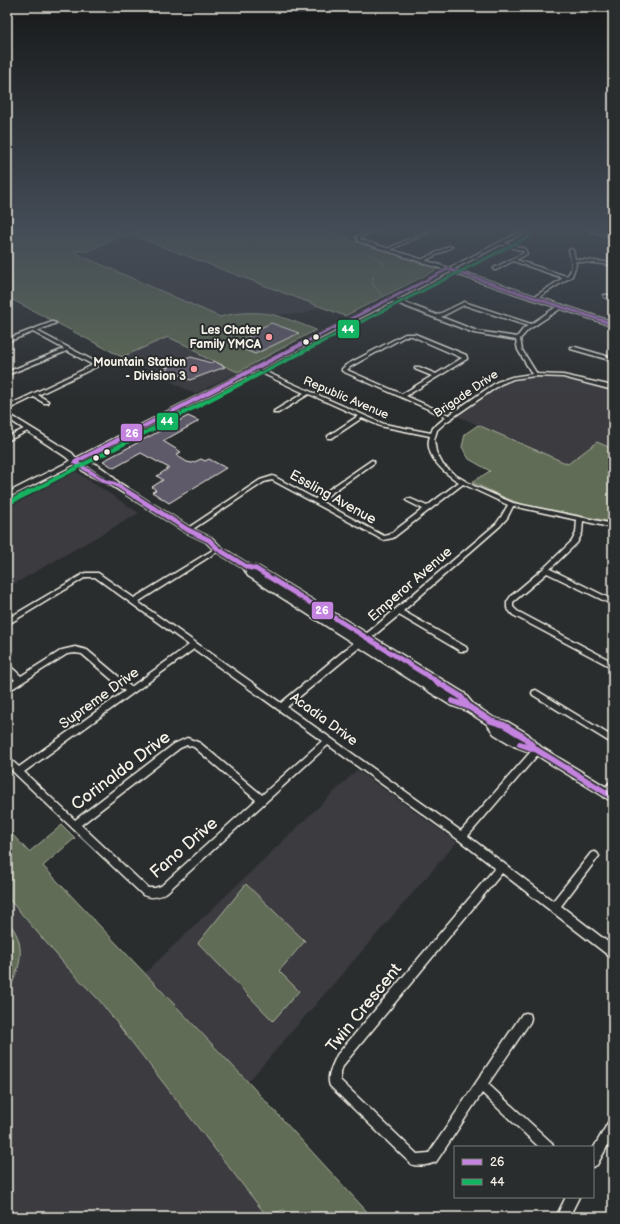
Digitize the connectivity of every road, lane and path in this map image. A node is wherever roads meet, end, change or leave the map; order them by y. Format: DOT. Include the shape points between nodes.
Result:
graph roads {
  1 [pos="414,286"];
  2 [pos="500,286"];
  3 [pos="554,286"];
  4 [pos="606,296"];
  5 [pos="391,298"];
  6 [pos="536,298"];
  7 [pos="613,300"];
  8 [pos="561,306"];
  9 [pos="437,317"];
  10 [pos="54,322"];
  11 [pos="613,324"];
  12 [pos="532,325"];
  13 [pos="34,331"];
  14 [pos="518,339"];
  15 [pos="7,341"];
  16 [pos="574,348"];
  17 [pos="67,349"];
  18 [pos="613,360"];
  19 [pos="417,368"];
  20 [pos="255,369"];
  21 [pos="7,374"];
  22 [pos="535,375"];
  23 [pos="436,376"];
  24 [pos="613,388"];
  25 [pos="309,392"];
  26 [pos="34,395"];
  27 [pos="403,396"];
  28 [pos="46,402"];
  29 [pos="7,408"];
  30 [pos="276,412"];
  31 [pos="7,415"];
  32 [pos="362,416"];
  33 [pos="449,417"];
  34 [pos="28,429"];
  35 [pos="432,435"];
  36 [pos="330,437"];
  37 [pos="7,439"];
  38 [pos="75,459"];
  39 [pos="372,462"];
  40 [pos="462,482"];
  41 [pos="7,496"];
  42 [pos="409,500"];
  43 [pos="316,502"];
  44 [pos="511,504"];
  45 [pos="427,509"];
  46 [pos="580,519"];
  47 [pos="613,526"];
  48 [pos="188,530"];
  49 [pos="218,549"];
  50 [pos="546,570"];
  51 [pos="133,602"];
  52 [pos="613,603"];
  53 [pos="398,611"];
  54 [pos="7,622"];
  55 [pos="363,640"];
  56 [pos="194,645"];
  57 [pos="463,649"];
  58 [pos="613,665"];
  59 [pos="7,668"];
  60 [pos="20,680"];
  61 [pos="7,689"];
  62 [pos="131,691"];
  63 [pos="536,693"];
  64 [pos="282,707"];
  65 [pos="327,740"];
  66 [pos="613,741"];
  67 [pos="537,750"];
  68 [pos="7,762"];
  69 [pos="18,772"];
  70 [pos="611,794"];
  71 [pos="261,799"];
  72 [pos="75,825"];
  73 [pos="462,837"];
  74 [pos="594,856"];
  75 [pos="502,868"];
  76 [pos="554,907"];
  77 [pos="613,952"];
  78 [pos="526,1018"];
  79 [pos="481,1085"];
  80 [pos="613,1125"];
  81 [pos="547,1146"];
  82 [pos="594,1159"];
  83 [pos="572,1198"];
  84 [pos="562,1217"];
  1 -- 5 [label="main road"];
  2 -- 6 [label="main road"];
  3 -- 6 [label="street"];
  4 -- 7 [label="street"];
  5 -- 9 [label="street"];
  5 -- 20 [label="main road"];
  6 -- 8 [label="main road"];
  8 -- 11 [label="main road"];
  8 -- 12 [label="street"];
  9 -- 12 [label="street" via="464,303"];
  9 -- 14 [label="street" via="476,332"];
  10 -- 13 [label="street"];
  12 -- 14 [label="street" via="522,332"];
  13 -- 15 [label="street"];
  13 -- 17 [label="street"];
  14 -- 22 [label="street" via="520,350"];
  16 -- 18 [label="street"];
  17 -- 21 [label="street"];
  17 -- 26 [label="street" via="96,366"];
  19 -- 23 [label="street"];
  20 -- 25 [label="street, Republic Avenue"];
  20 -- 38 [label="main road"];
  22 -- 24 [label="street, Brigade Drive" via="563,376"];
  22 -- 33 [label="street, Brigade Drive" via="512,378 499,383"];
  23 -- 27 [label="street"];
  23 -- 27 [label="street" via="465,358 464,356 410,334 402,336 344,370"];
  25 -- 30 [label="street"];
  25 -- 32 [label="street, Republic Avenue"];
  26 -- 28 [label="street"];
  26 -- 29 [label="street"];
  27 -- 33 [label="street"];
  31 -- 34 [label="main road"];
  32 -- 35 [label="street, Republic Avenue" via="390,427"];
  32 -- 36 [label="street"];
  33 -- 35 [label="street, Brigade Drive"];
  34 -- 37 [label="street"];
  34 -- 38 [label="main road"];
  35 -- 40 [label="street, Brigade Drive" via="431,446 436,460"];
  38 -- 41 [label="main road"];
  38 -- 48 [label="main road" via="104,480 115,484"];
  39 -- 43 [label="street"];
  40 -- 44 [label="street, Brigade Drive"];
  40 -- 45 [label="street, Essling Avenue"];
  42 -- 45 [label="street"];
  43 -- 45 [label="street, Essling Avenue" via="383,538 391,537"];
  43 -- 48 [label="street, Essling Avenue" via="278,480 267,479"];
  44 -- 46 [label="street, Brigade Drive"];
  44 -- 53 [label="street, Emperor Avenue" via="498,525"];
  46 -- 47 [label="street, Brigade Drive"];
  46 -- 50 [label="street" via="575,542"];
  48 -- 49 [label="main road" via="196,539"];
  49 -- 51 [label="street"];
  49 -- 55 [label="main road" via="247,567 256,569"];
  50 -- 52 [label="street"];
  50 -- 58 [label="street" via="513,598 510,608"];
  51 -- 54 [label="street, Acadia Drive" via="96,575 85,575"];
  51 -- 56 [label="street, Acadia Drive"];
  53 -- 55 [label="street, Emperor Avenue"];
  53 -- 57 [label="street"];
  55 -- 64 [label="street, Emperor Avenue"];
  55 -- 67 [label="main road" via="454,702 469,707 491,721 498,731 518,743"];
  56 -- 62 [label="street, Supreme Drive"];
  56 -- 64 [label="street, Acadia Drive"];
  59 -- 60 [label="street"];
  60 -- 61 [label="street"];
  60 -- 62 [label="street" via="65,652 75,650 84,652"];
  62 -- 69 [label="street, Supreme Drive"];
  63 -- 66 [label="street"];
  64 -- 65 [label="street, Acadia Drive"];
  65 -- 71 [label="street, Fano Drive"];
  65 -- 73 [label="street, Acadia Drive"];
  67 -- 70 [label="main road"];
  67 -- 73 [label="street"];
  68 -- 69 [label="street, Fano Drive"];
  69 -- 72 [label="street, Fano Drive"];
  71 -- 72 [label="street, Corinaldo Drive" via="197,745 187,741"];
  71 -- 72 [label="street, Fano Drive" via="164,889 156,893 146,892"];
  73 -- 75 [label="street, Acadia Drive"];
  74 -- 76 [label="street"];
  75 -- 76 [label="street, Acadia Drive"];
  75 -- 79 [label="street, Twin Crescent" via="341,1059 334,1072 334,1082 341,1090 415,1160 432,1158"];
  76 -- 77 [label="street, Acadia Drive"];
  78 -- 79 [label="street"];
  79 -- 81 [label="street"];
  80 -- 82 [label="street"];
  83 -- 84 [label="street"];
}
